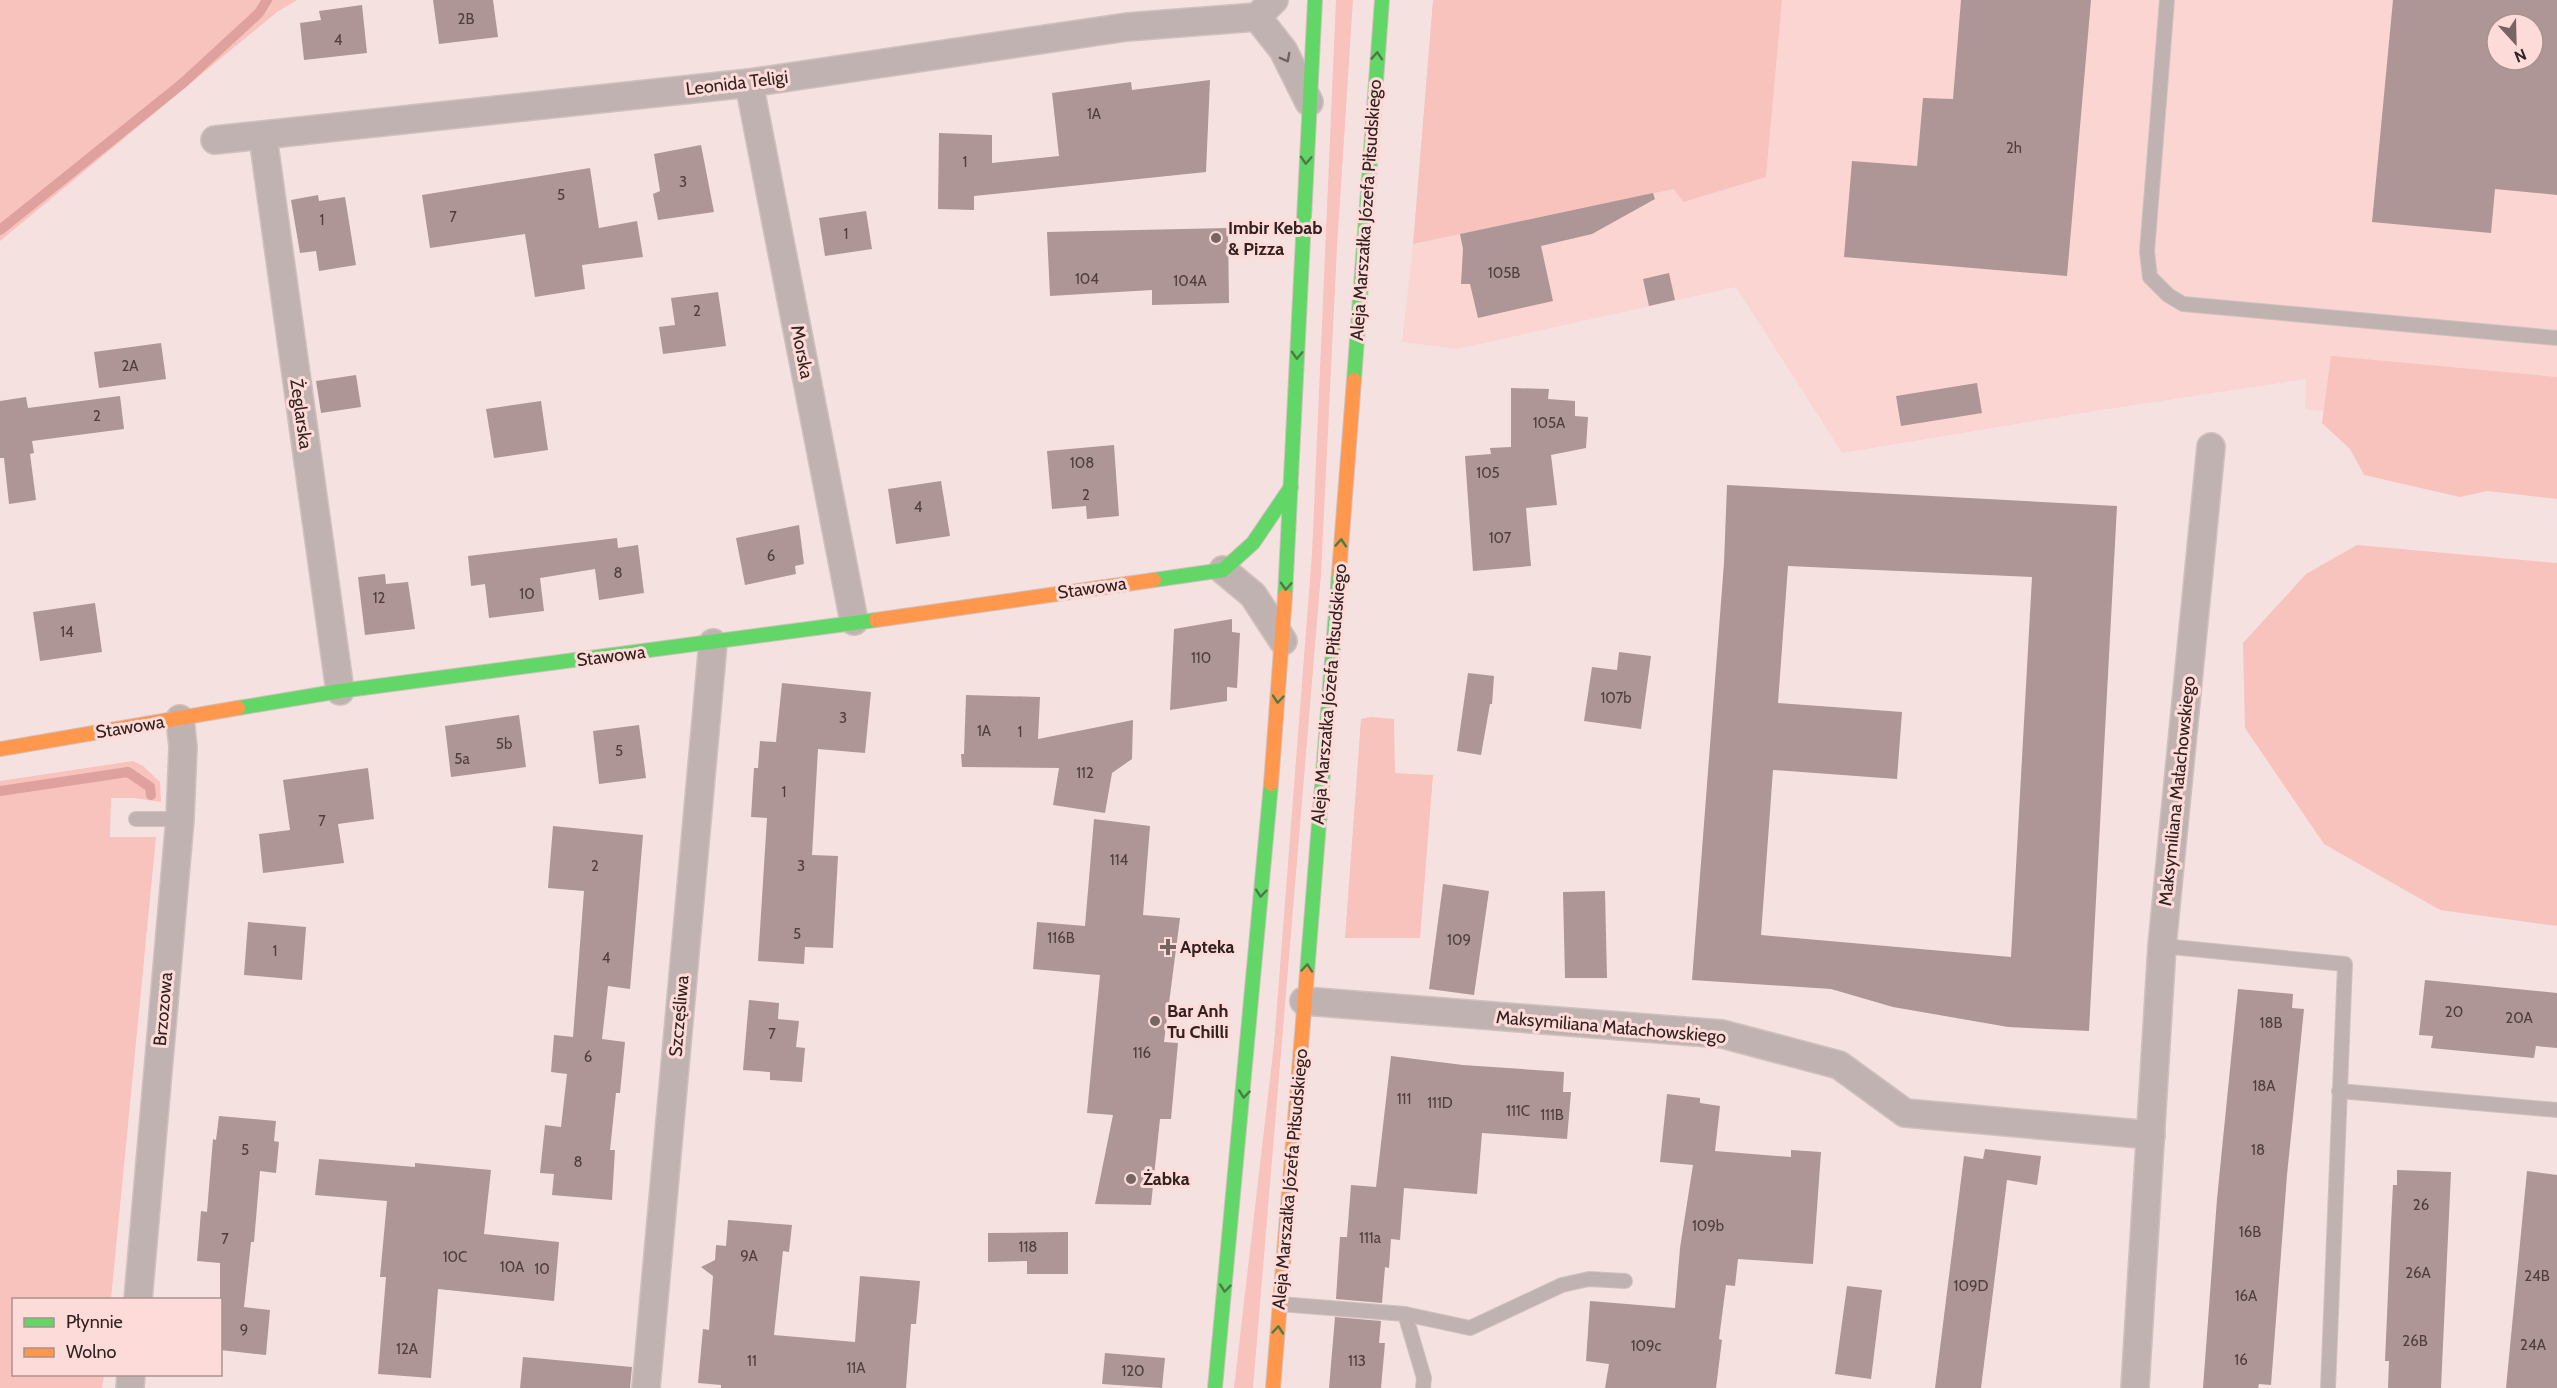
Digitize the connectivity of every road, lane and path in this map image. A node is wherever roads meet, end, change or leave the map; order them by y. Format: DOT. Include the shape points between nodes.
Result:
graph roads {
  1 [pos="1315,0"];
  2 [pos="1382,0"];
  3 [pos="2167,0"];
  4 [pos="1266,9"];
  5 [pos="749,83"];
  6 [pos="1309,102"];
  7 [pos="263,137"];
  8 [pos="215,141"];
  9 [pos="2557,338"];
  10 [pos="2211,447"];
  11 [pos="1293,486"];
  12 [pos="1223,570"];
  13 [pos="854,621"];
  14 [pos="1283,641"];
  15 [pos="713,643"];
  16 [pos="340,691"];
  17 [pos="180,719"];
  18 [pos="0,749"];
  19 [pos="136,819"];
  20 [pos="180,819"];
  21 [pos="2162,946"];
  22 [pos="1304,1001"];
  23 [pos="2339,1091"];
  24 [pos="2557,1110"];
  25 [pos="2151,1135"];
  26 [pos="1625,1281"];
  27 [pos="138,1298"];
  28 [pos="1280,1304"];
  29 [pos="1405,1314"];
  30 [pos="646,1388"];
  31 [pos="1215,1388"];
  32 [pos="1273,1388"];
  33 [pos="1423,1388"];
  34 [pos="2135,1388"];
  35 [pos="2328,1388"];
  1 -- 6 [label="main road"];
  22 -- 2 [label="main road, Aleja Marszałka Józefa Piłsudskiego, one-way"];
  3 -- 9 [label="lane" via="2147,252 2150,277 2168,295 2183,303"];
  4 -- 5 [label="street, Leonida Teligi"];
  4 -- 6 [label="street, Leonida Teligi, one-way"];
  5 -- 7 [label="street, Leonida Teligi"];
  5 -- 13 [label="street, Morska"];
  6 -- 11 [label="main road, one-way"];
  7 -- 8 [label="street, Leonida Teligi"];
  7 -- 16 [label="street, Żeglarska"];
  10 -- 21 [label="street, Maksymiliana Małachowskiego"];
  11 -- 12 [label="main road" via="1256,541"];
  11 -- 14 [label="main road, one-way"];
  12 -- 13 [label="main road, Stawowa"];
  12 -- 14 [label="street" via="1253,595"];
  13 -- 15 [label="main road, Stawowa"];
  14 -- 31 [label="main road, one-way"];
  15 -- 16 [label="main road, Stawowa"];
  15 -- 30 [label="street, Szczęśliwa"];
  16 -- 17 [label="main road, Stawowa"];
  17 -- 18 [label="main road, Stawowa"];
  17 -- 20 [label="street, Brzozowa"];
  19 -- 20 [label="lane"];
  20 -- 27 [label="street, Brzozowa"];
  21 -- 23 [label="lane" via="2345,964"];
  21 -- 25 [label="street, Maksymiliana Małachowskiego"];
  22 -- 25 [label="street, Maksymiliana Małachowskiego" via="1722,1034 1839,1065 1905,1113"];
  22 -- 28 [label="main road, Aleja Marszałka Józefa Piłsudskiego"];
  23 -- 24 [label="lane"];
  23 -- 35 [label="lane"];
  25 -- 34 [label="street, Maksymiliana Małachowskiego"];
  26 -- 29 [label="lane" via="1588,1279 1562,1285 1470,1328"];
  28 -- 29 [label="lane"];
  32 -- 28 [label="main road, Aleja Marszałka Józefa Piłsudskiego, one-way"];
  29 -- 33 [label="lane" via="1424,1378"];
}
